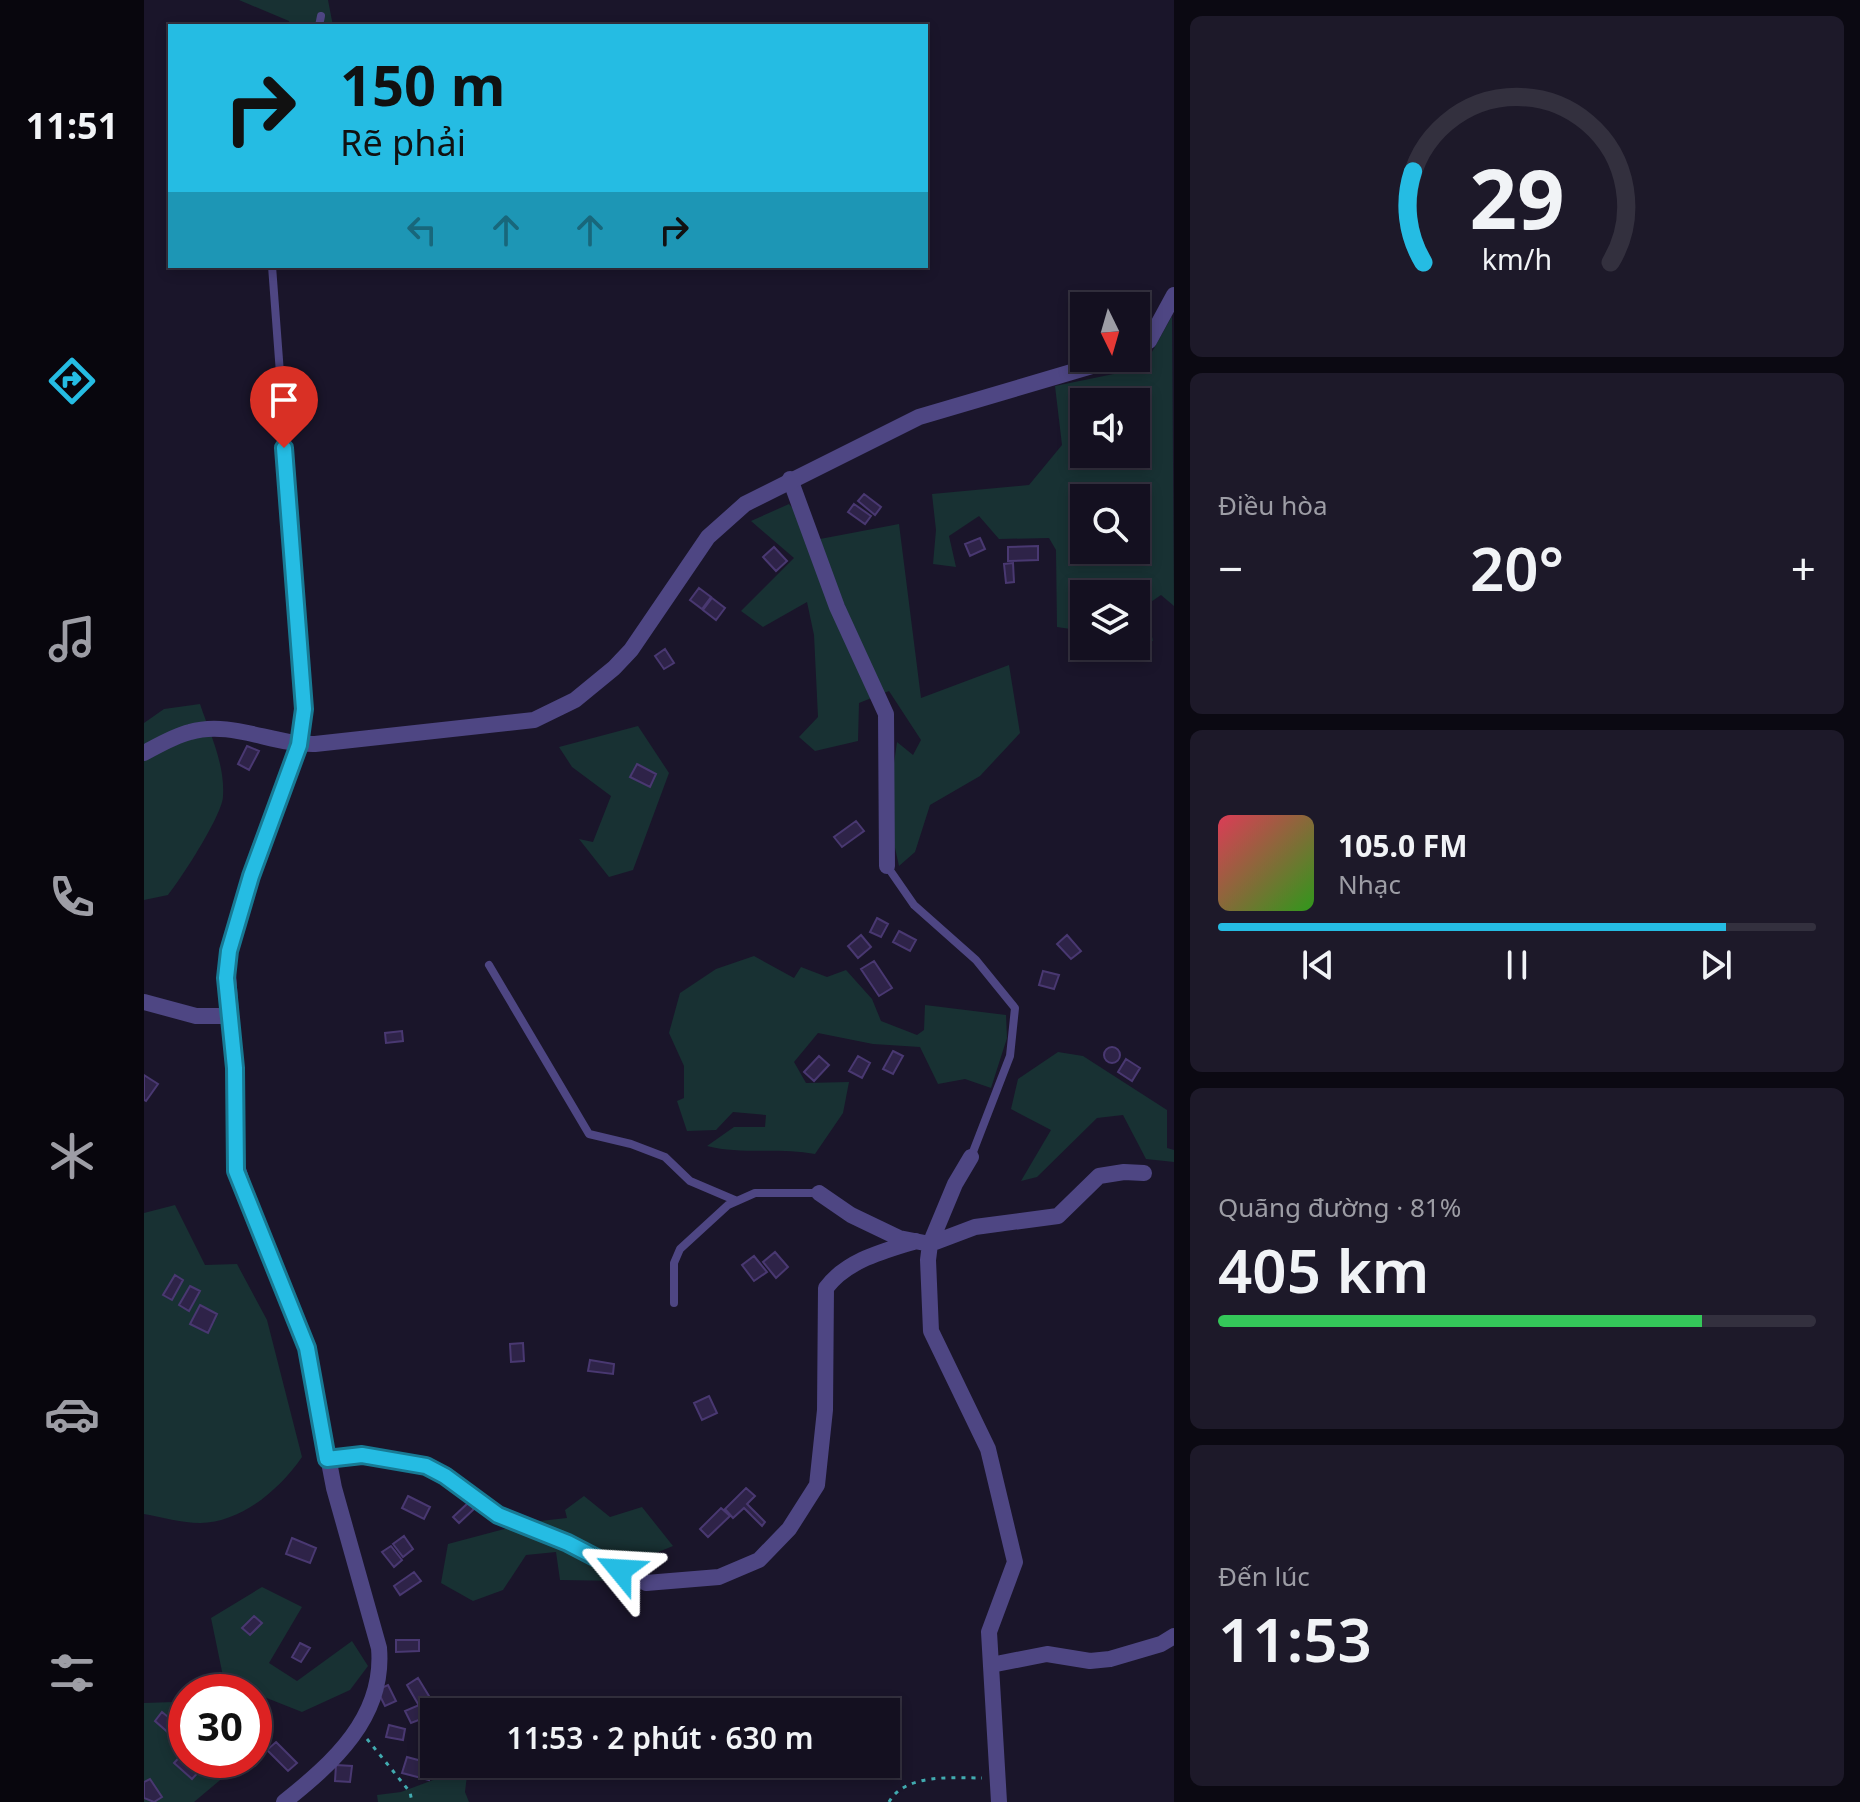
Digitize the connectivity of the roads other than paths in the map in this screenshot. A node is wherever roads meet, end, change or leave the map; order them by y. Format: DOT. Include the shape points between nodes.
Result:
graph roads {
  1 [pos="272,268"];
  2 [pos="1174,295"];
  3 [pos="1150,339"];
  4 [pos="1072,372"];
  5 [pos="790,479"];
  6 [pos="299,745"];
  7 [pos="144,753"];
  8 [pos="887,866"];
  9 [pos="489,965"];
  10 [pos="144,1002"];
  11 [pos="230,1016"];
  12 [pos="971,1157"];
  13 [pos="1144,1173"];
  14 [pos="819,1193"];
  15 [pos="737,1201"];
  16 [pos="923,1242"];
  17 [pos="674,1303"];
  18 [pos="327,1459"];
  19 [pos="1174,1636"];
  20 [pos="991,1665"];
  21 [pos="284,1802"];
  22 [pos="999,1802"];
  1 -- 6 [label="lane" via="304,709"];
  2 -- 3 [label="street"];
  4 -- 5 [label="street" via="919,417"];
  5 -- 6 [label="street" via="745,504 708,537 631,650 556,712 534,720"];
  5 -- 8 [label="street" via="837,607 886,714"];
  6 -- 7 [label="street" via="224,729 193,730"];
  6 -- 11 [label="street" via="260,847 229,951"];
  8 -- 12 [label="lane" via="914,905 976,960 1015,1008 1010,1056"];
  9 -- 15 [label="lane" via="589,1134 665,1157 690,1181"];
  10 -- 11 [label="street" via="196,1016"];
  11 -- 18 [label="street" via="236,1171 307,1348"];
  12 -- 16 [label="street"];
  13 -- 16 [label="street" via="1099,1176 1058,1216 975,1227"];
  14 -- 15 [label="lane" via="755,1193"];
  14 -- 16 [label="street" via="899,1238"];
  15 -- 17 [label="lane" via="680,1249 674,1263"];
  16 -- 18 [label="street" via="874,1254 836,1275 826,1288 825,1410 817,1485 789,1529 759,1560 719,1577 646,1583 498,1515 426,1466 362,1455"];
  16 -- 20 [label="street" via="931,1331 988,1449 1015,1562 989,1632"];
  18 -- 21 [label="street" via="379,1648 380,1670 360,1730 324,1770"];
  19 -- 20 [label="street" via="1110,1659 1047,1654"];
  20 -- 22 [label="street"];
}
